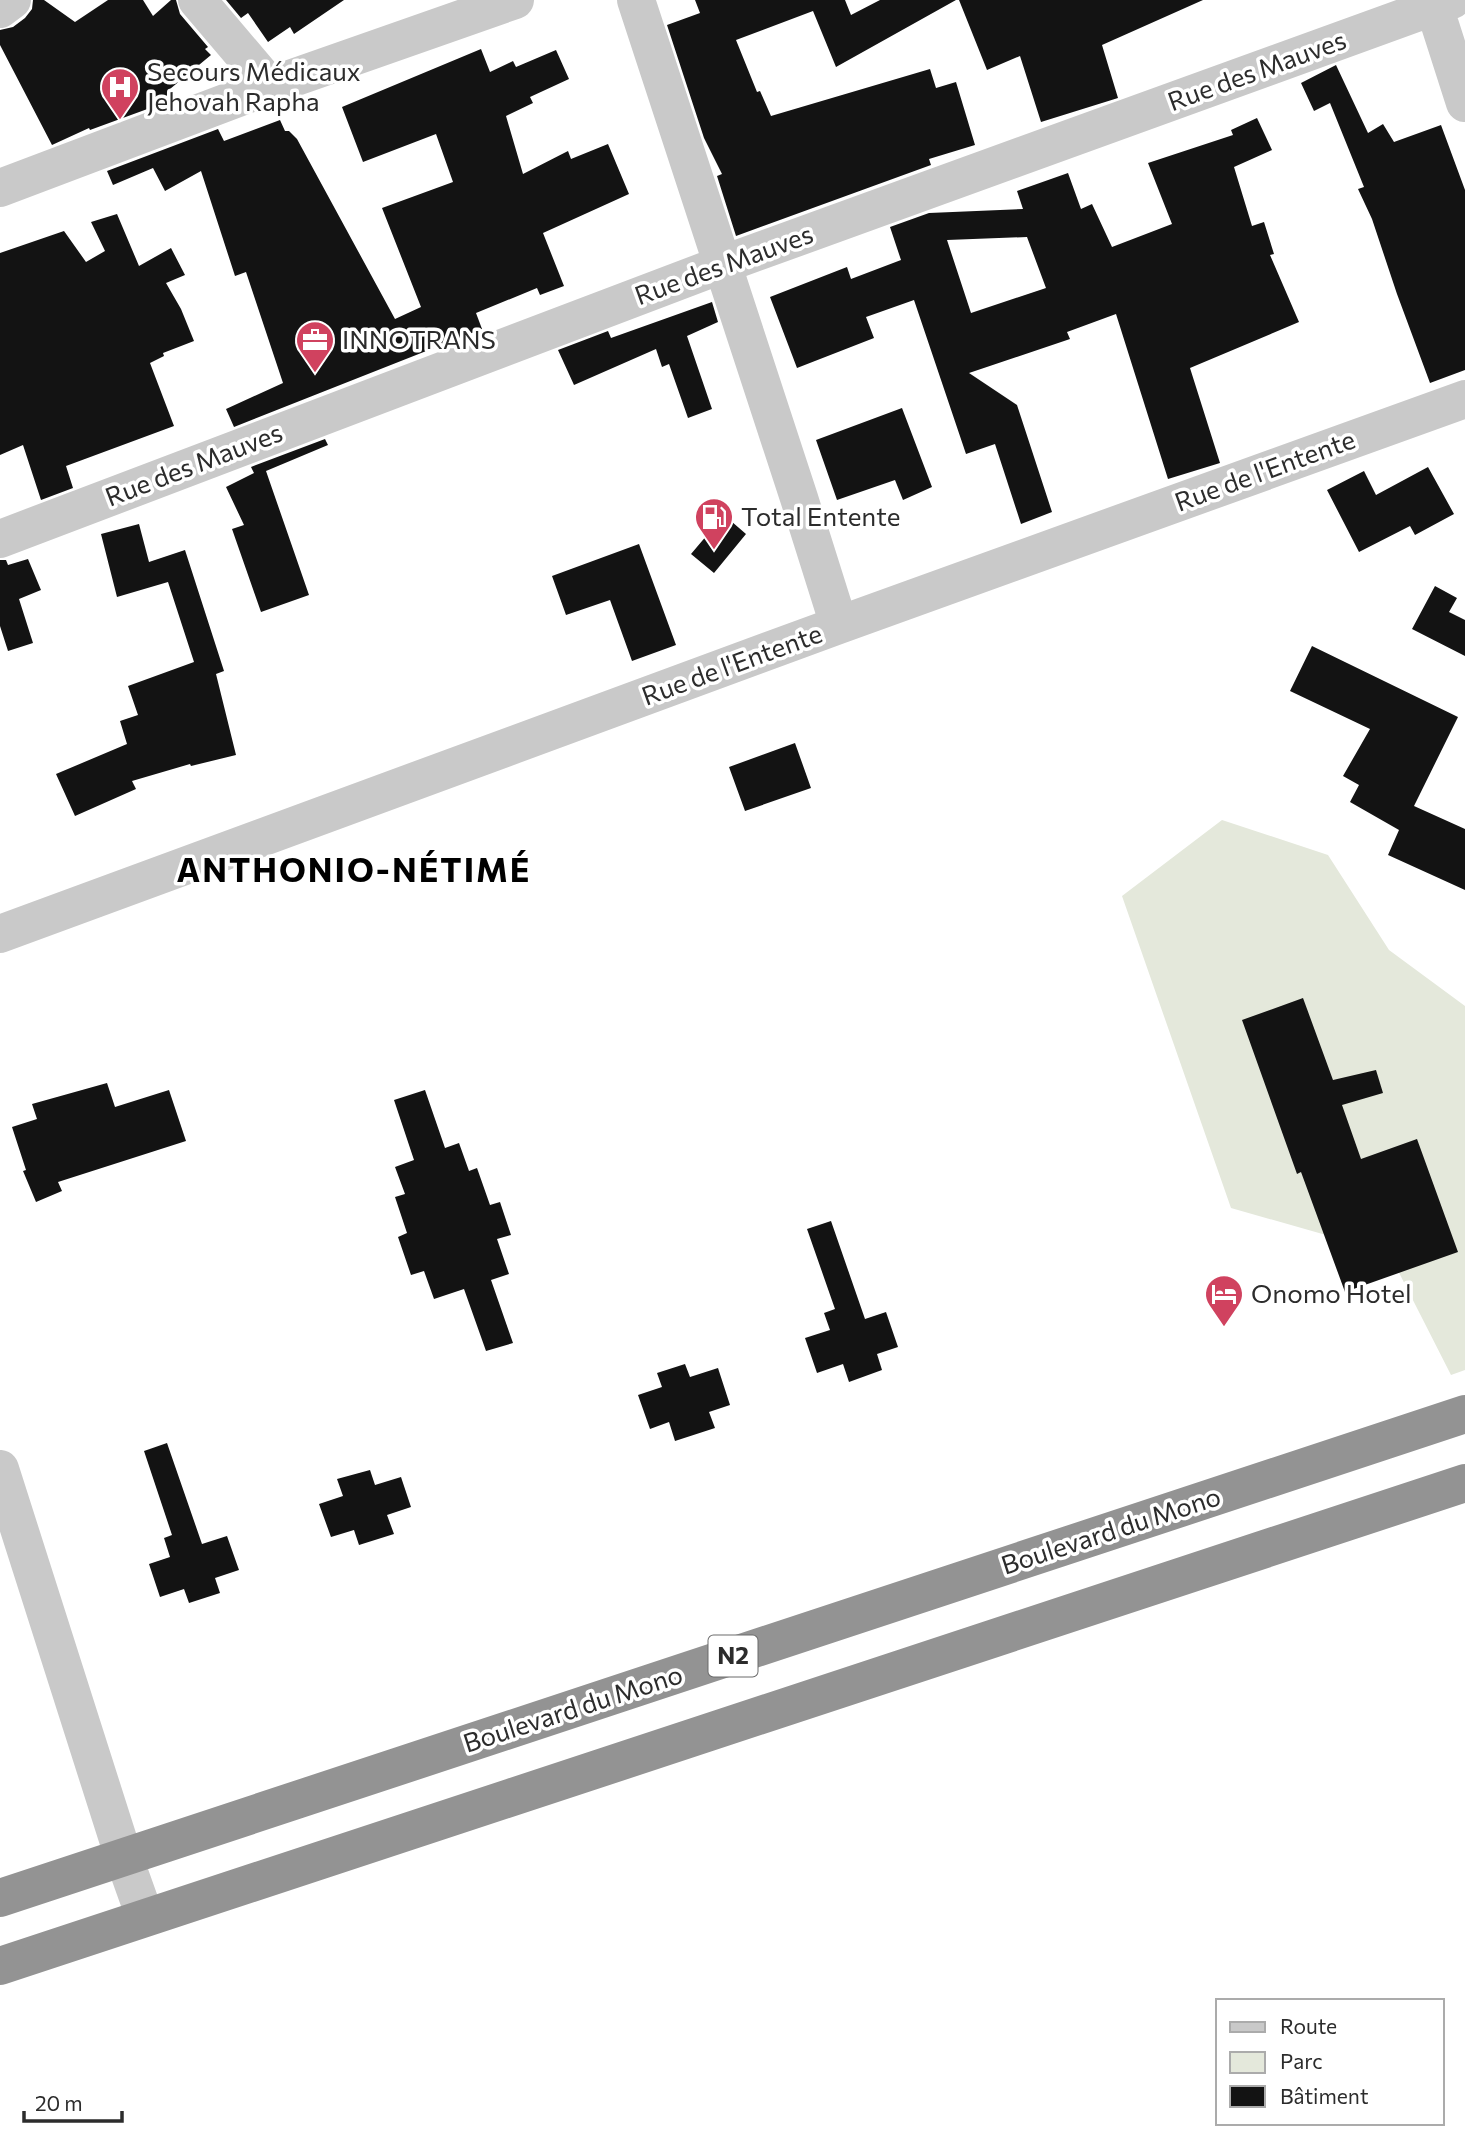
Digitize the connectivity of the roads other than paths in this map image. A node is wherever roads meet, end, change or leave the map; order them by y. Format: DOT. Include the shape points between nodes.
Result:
graph roads {
  1 [pos="12,0"];
  2 [pos="197,0"];
  3 [pos="515,0"];
  4 [pos="636,0"];
  5 [pos="1439,2"];
  6 [pos="0,9"];
  7 [pos="270,86"];
  8 [pos="1465,103"];
  9 [pos="0,188"];
  10 [pos="721,265"];
  11 [pos="1465,400"];
  12 [pos="0,539"];
  13 [pos="839,625"];
  14 [pos="0,934"];
  15 [pos="1465,1414"];
  16 [pos="0,1469"];
  17 [pos="1465,1483"];
  18 [pos="124,1858"];
  19 [pos="0,1898"];
  20 [pos="145,1917"];
  21 [pos="0,1966"];
  1 -- 6 [label="street"];
  2 -- 7 [label="street"];
  3 -- 7 [label="street"];
  4 -- 10 [label="street"];
  5 -- 8 [label="street"];
  5 -- 10 [label="street, Rue des Mauves"];
  7 -- 9 [label="street"];
  10 -- 12 [label="street, Rue des Mauves"];
  10 -- 13 [label="street"];
  11 -- 13 [label="street, Rue de l'Entente"];
  13 -- 14 [label="street, Rue de l'Entente"];
  15 -- 18 [label="highway, Boulevard du Mono / N2"];
  16 -- 18 [label="street"];
  17 -- 20 [label="highway, N2"];
  18 -- 19 [label="highway, Boulevard du Mono / N2"];
  18 -- 20 [label="street"];
  20 -- 21 [label="highway, N2"];
}
